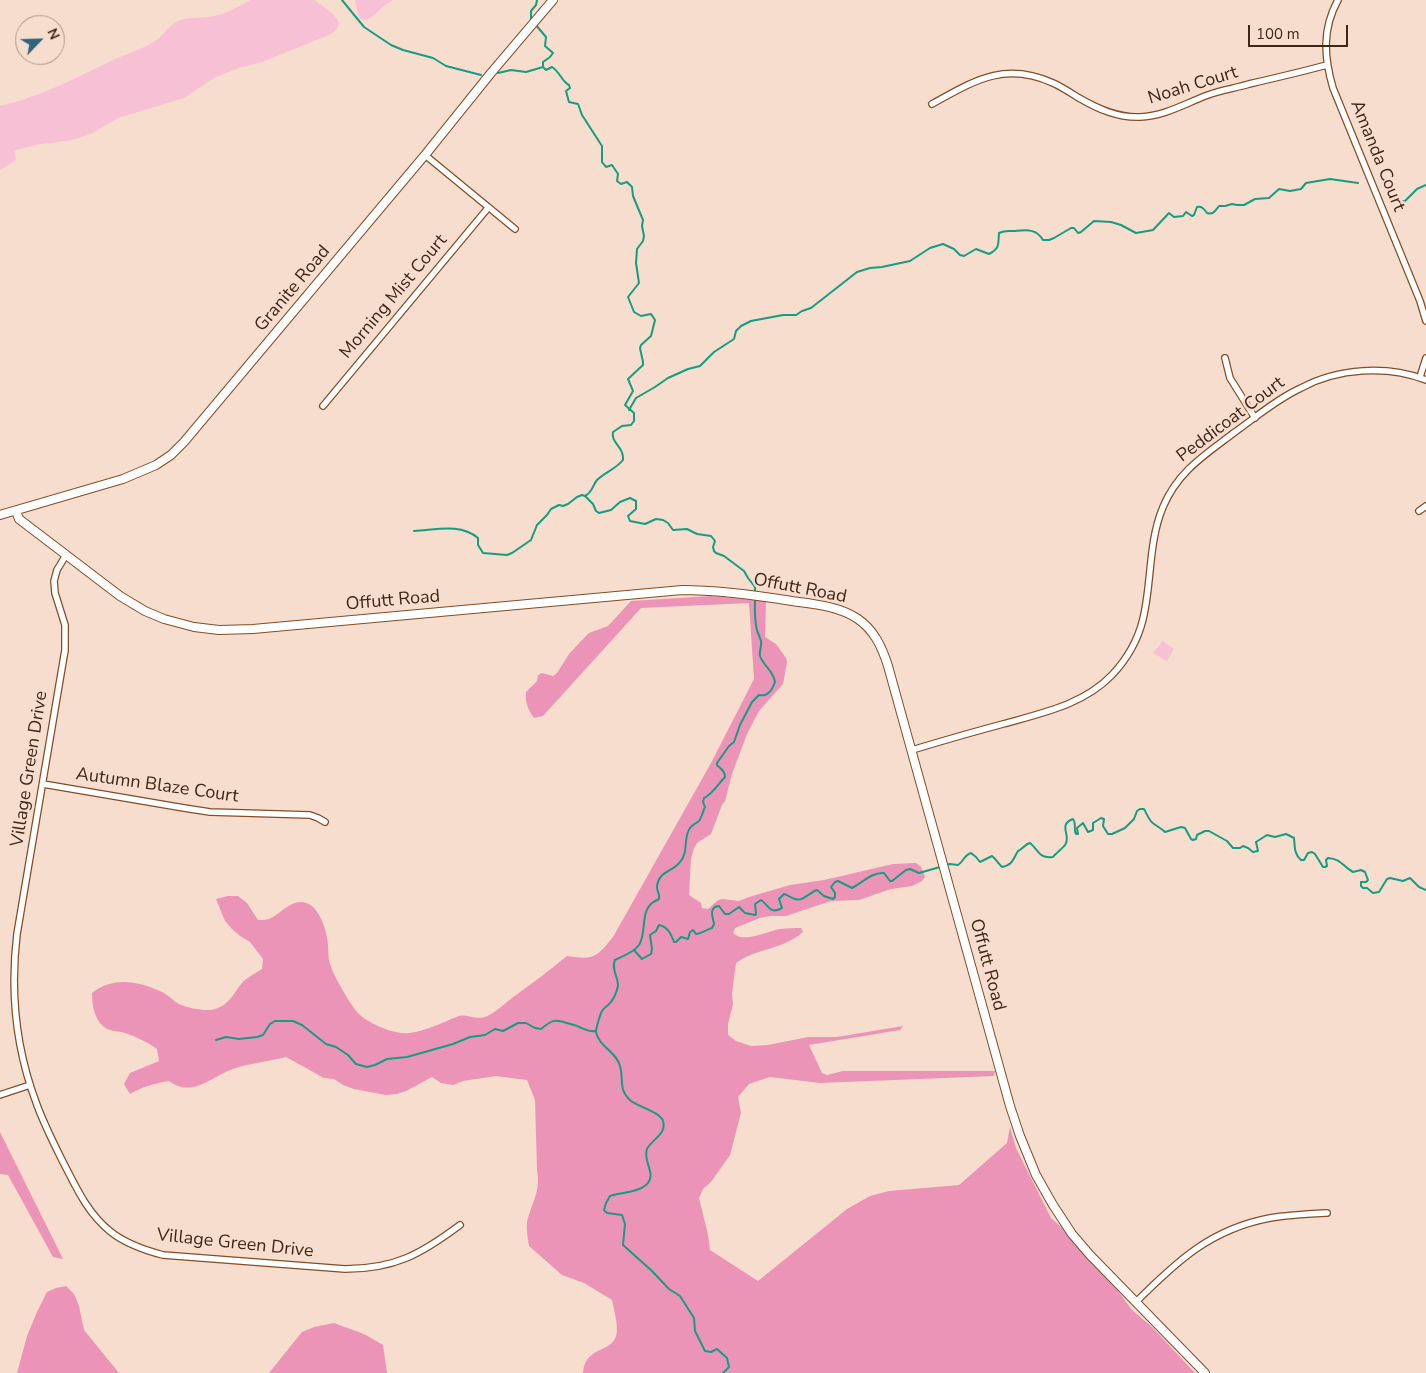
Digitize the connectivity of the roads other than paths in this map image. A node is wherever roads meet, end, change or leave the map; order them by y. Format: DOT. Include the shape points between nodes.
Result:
graph roads {
  1 [pos="553,0"];
  2 [pos="1338,0"];
  3 [pos="1327,65"];
  4 [pos="932,104"];
  5 [pos="426,155"];
  6 [pos="488,208"];
  7 [pos="515,229"];
  8 [pos="1426,321"];
  9 [pos="1226,358"];
  10 [pos="1426,358"];
  11 [pos="1423,379"];
  12 [pos="323,406"];
  13 [pos="1255,418"];
  14 [pos="1426,506"];
  15 [pos="16,511"];
  16 [pos="1419,511"];
  17 [pos="0,515"];
  18 [pos="66,555"];
  19 [pos="912,750"];
  20 [pos="43,784"];
  21 [pos="325,822"];
  22 [pos="30,1085"];
  23 [pos="0,1095"];
  24 [pos="1327,1213"];
  25 [pos="460,1225"];
  26 [pos="1136,1302"];
  27 [pos="1205,1373"];
  1 -- 5 [label="street, Granite Road"];
  2 -- 3 [label="street, Amanda Court" via="1326,33"];
  3 -- 4 [label="street, Noah Court" via="1215,93 1142,118 1106,112 1053,84 1015,74 999,74 975,81"];
  3 -- 8 [label="street, Amanda Court" via="1333,88"];
  5 -- 6 [label="street"];
  5 -- 15 [label="street, Granite Road" via="201,423 170,455 123,480"];
  6 -- 7 [label="street"];
  6 -- 12 [label="street, Morning Mist Court"];
  9 -- 13 [label="street" via="1230,378"];
  10 -- 11 [label="street"];
  11 -- 13 [label="street, Peddicoat Court" via="1403,373 1369,371 1334,375 1301,388"];
  13 -- 19 [label="street, Peddicoat Court" via="1194,463 1170,492 1156,529 1141,628 1126,657 1107,680 1091,693 1064,706"];
  14 -- 16 [label="street"];
  15 -- 17 [label="street, Granite Road"];
  15 -- 18 [label="street, Offutt Road" via="19,519"];
  18 -- 19 [label="street, Offutt Road" via="145,611 164,619 218,630 670,591 708,590 822,605 851,615 869,628 878,641 886,657"];
  18 -- 20 [label="street, Village Green Drive" via="54,581 65,625 65,650"];
  19 -- 26 [label="street, Offutt Road" via="1010,1106 1029,1159 1072,1234"];
  20 -- 21 [label="street, Autumn Blaze Court" via="210,812 310,815"];
  20 -- 22 [label="street, Village Green Drive" via="14,964 19,1043"];
  22 -- 23 [label="street"];
  22 -- 25 [label="street, Village Green Drive" via="83,1202 112,1232 142,1249 182,1257 364,1268 413,1256"];
  24 -- 26 [label="street" via="1271,1218 1224,1233 1184,1257"];
  26 -- 27 [label="street, Offutt Road"];
}
